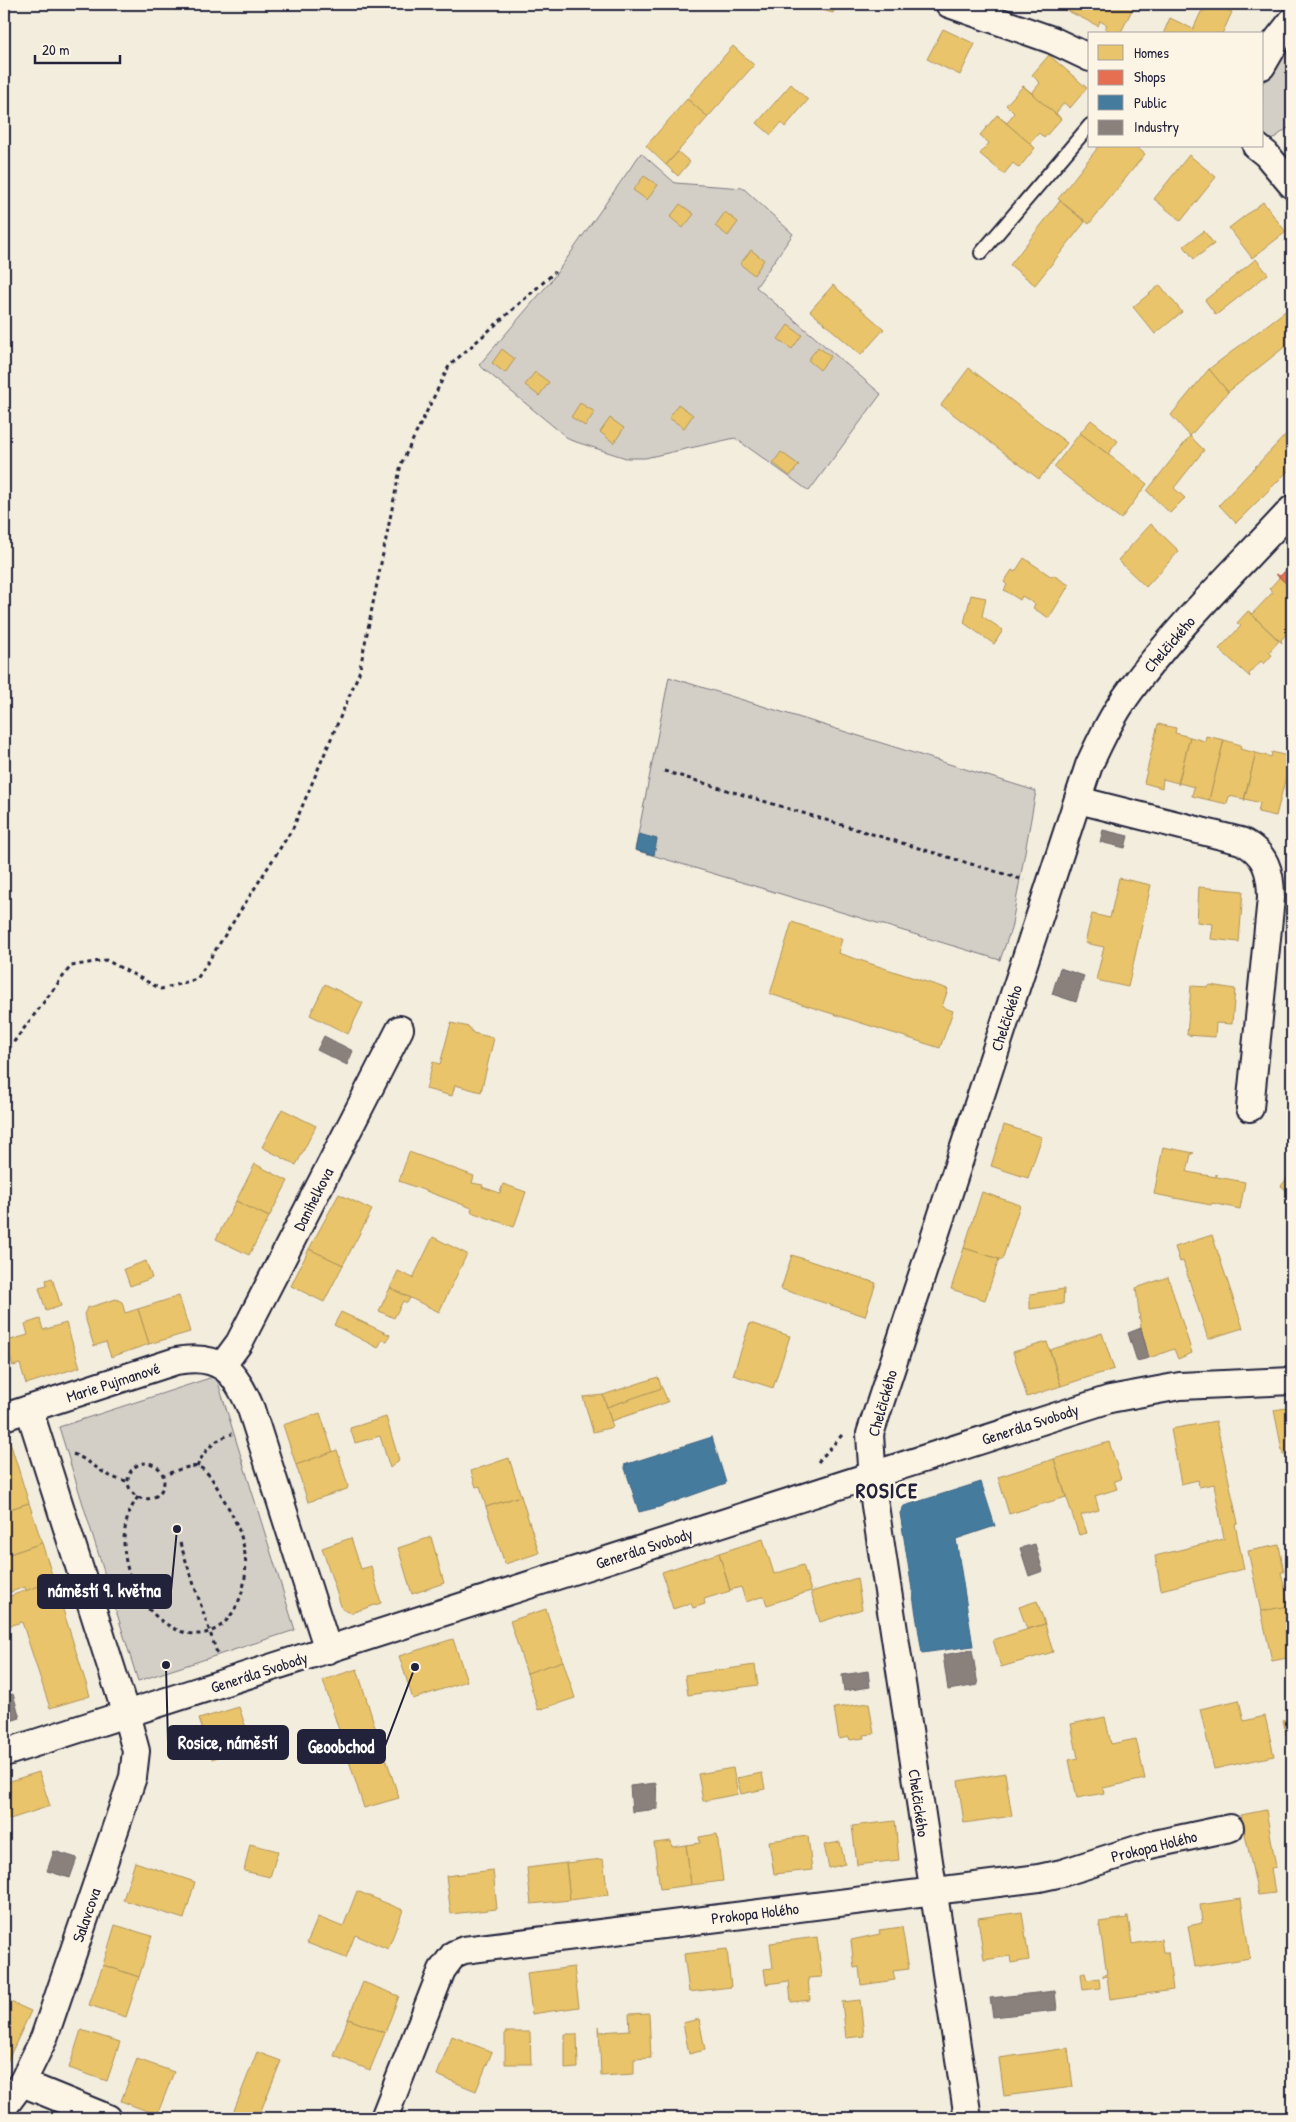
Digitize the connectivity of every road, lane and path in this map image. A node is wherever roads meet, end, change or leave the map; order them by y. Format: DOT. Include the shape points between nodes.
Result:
graph roads {
  1 [pos="949,4"];
  2 [pos="1292,21"];
  3 [pos="1088,57"];
  4 [pos="1264,63"];
  5 [pos="1088,127"];
  6 [pos="1258,148"];
  7 [pos="1292,185"];
  8 [pos="981,253"];
  9 [pos="555,272"];
  10 [pos="1292,509"];
  11 [pos="664,771"];
  12 [pos="1078,800"];
  13 [pos="1048,888"];
  14 [pos="400,1029"];
  15 [pos="4,1055"];
  16 [pos="1250,1108"];
  17 [pos="222,1366"];
  18 [pos="1292,1381"];
  19 [pos="29,1409"];
  20 [pos="4,1417"];
  21 [pos="256,1427"];
  22 [pos="43,1453"];
  23 [pos="197,1467"];
  24 [pos="164,1475"];
  25 [pos="872,1476"];
  26 [pos="128,1481"];
  27 [pos="138,1497"];
  28 [pos="180,1543"];
  29 [pos="209,1631"];
  30 [pos="328,1650"];
  31 [pos="220,1661"];
  32 [pos="126,1714"];
  33 [pos="4,1753"];
  34 [pos="1230,1828"];
  35 [pos="932,1891"];
  36 [pos="22,2082"];
  37 [pos="4,2107"];
  38 [pos="108,2118"];
  39 [pos="384,2118"];
  40 [pos="968,2118"];
  1 -- 3 [label="street" via="1052,40"];
  2 -- 4 [label="street"];
  5 -- 8 [label="lane"];
  6 -- 7 [label="street"];
  9 -- 15 [label="path" via="450,366 401,464 359,673 293,828 197,979 161,989 106,960 71,966"];
  10 -- 12 [label="street, Chelčického" via="1172,638 1129,692 1101,739"];
  11 -- 13 [label="path"];
  12 -- 13 [label="street, Chelčického"];
  12 -- 16 [label="street" via="1241,841 1259,852 1266,862 1271,898"];
  13 -- 25 [label="street, Chelčického" via="870,1434"];
  14 -- 17 [label="street, Danihelkova" via="239,1343"];
  17 -- 19 [label="street, Marie Pujmanové" via="202,1359 176,1361"];
  17 -- 21 [label="street" via="243,1390"];
  18 -- 25 [label="street, Generála Svobody" via="1180,1386 1118,1397"];
  19 -- 20 [label="street, Marie Pujmanové"];
  19 -- 22 [label="street, Salavcova"];
  21 -- 23 [label="path" via="216,1440"];
  21 -- 30 [label="street"];
  22 -- 26 [label="path" via="70,1453 82,1457 114,1479"];
  22 -- 32 [label="street, Salavcova"];
  23 -- 24 [label="path"];
  23 -- 29 [label="path" via="206,1473 226,1504 245,1553 245,1582 238,1605 224,1623"];
  24 -- 26 [label="path" via="156,1465 143,1462 132,1469"];
  24 -- 27 [label="path" via="165,1485 156,1496"];
  25 -- 30 [label="street, Generála Svobody"];
  25 -- 35 [label="street, Chelčického"];
  26 -- 27 [label="path" via="131,1491"];
  27 -- 29 [label="path" via="125,1525 124,1546 125,1560 137,1591 155,1615 172,1628 188,1632"];
  28 -- 29 [label="path"];
  29 -- 31 [label="path"];
  30 -- 32 [label="street, Generála Svobody"];
  32 -- 33 [label="street, Generála Svobody"];
  32 -- 36 [label="street, Salavcova" via="136,1751 132,1777 44,2038"];
  34 -- 35 [label="street, Prokopa Holého" via="1150,1845 1039,1878"];
  35 -- 39 [label="street, Prokopa Holého" via="464,1950 454,1954 442,1970"];
  35 -- 40 [label="street, Chelčického"];
  36 -- 37 [label="street, Salavcova"];
  36 -- 38 [label="street"];
}
